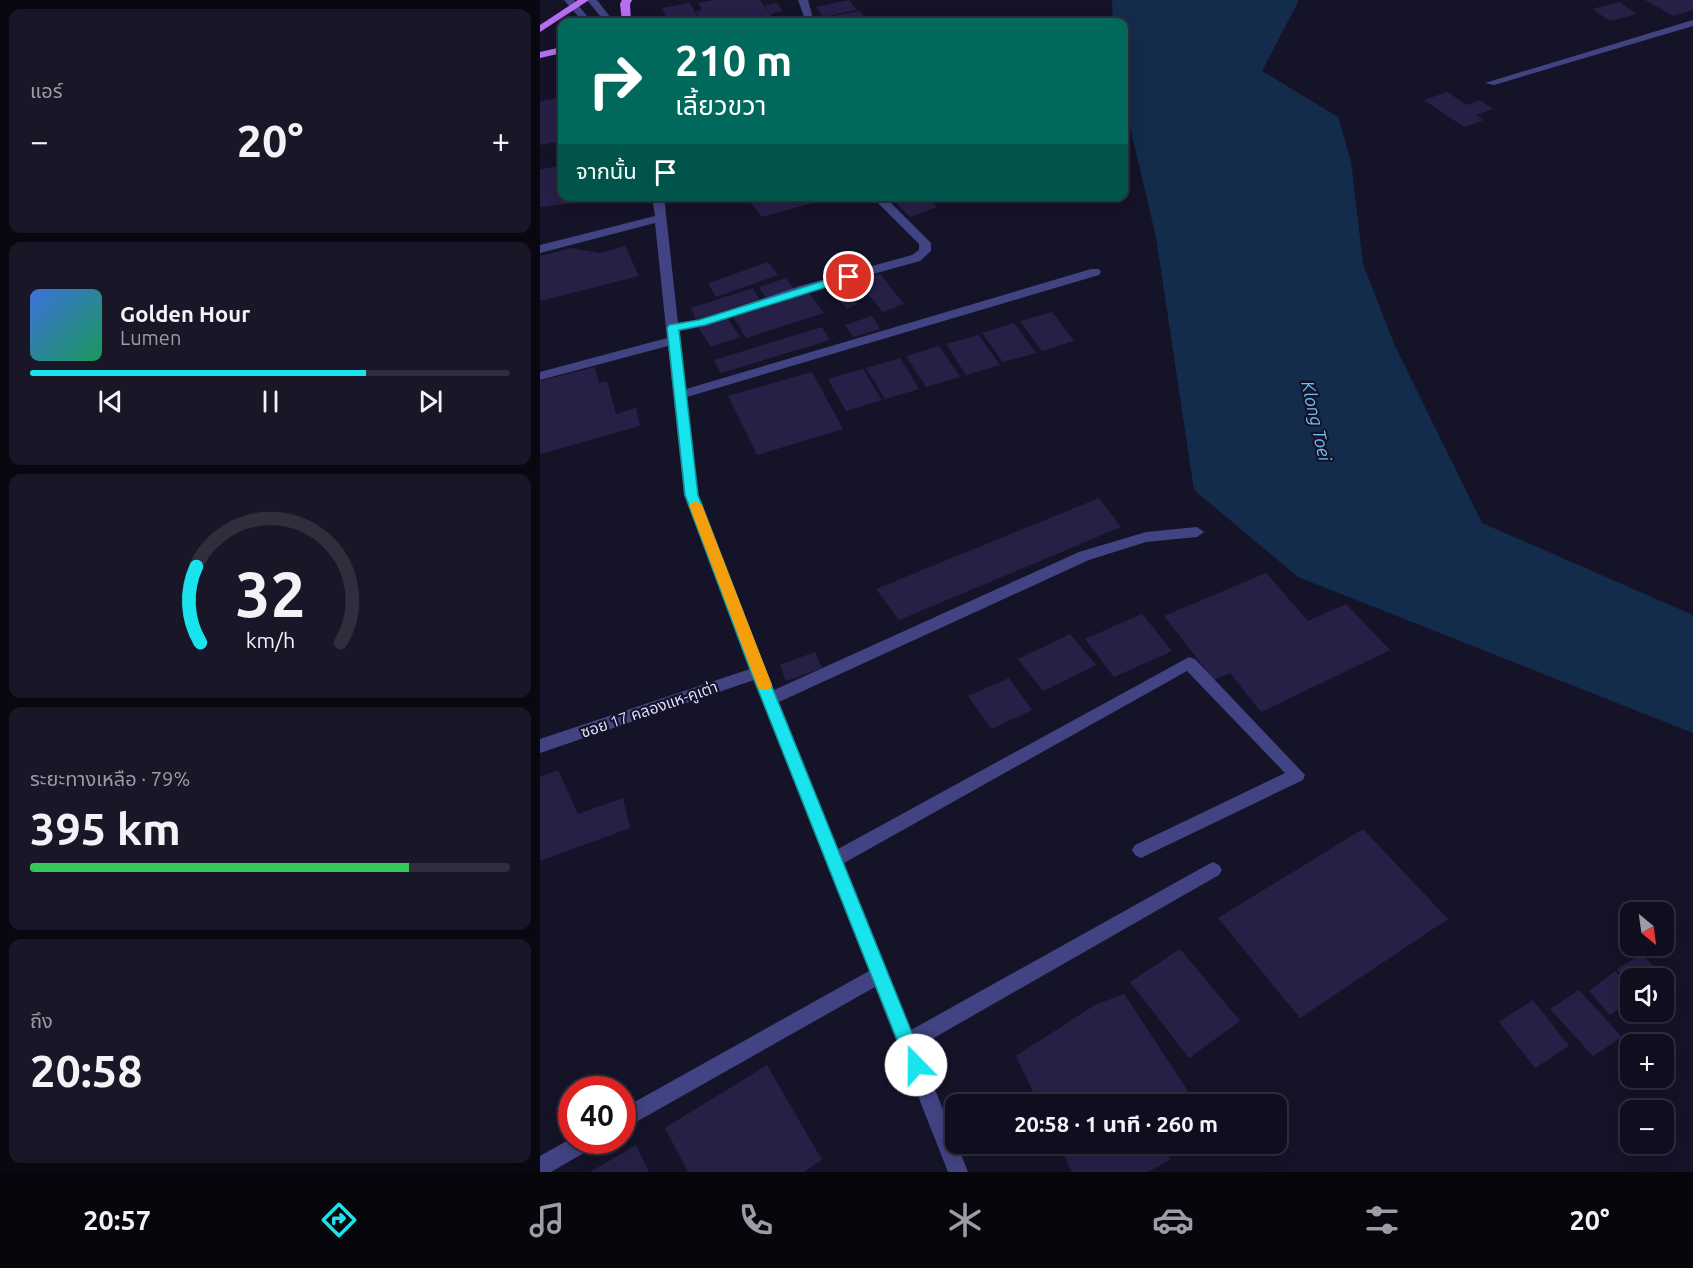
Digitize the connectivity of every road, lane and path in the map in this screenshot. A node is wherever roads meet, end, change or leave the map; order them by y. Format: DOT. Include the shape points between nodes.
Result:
graph roads {
  1 [pos="584,0"];
  2 [pos="592,0"];
  3 [pos="627,0"];
  4 [pos="803,0"];
  5 [pos="571,3"];
  6 [pos="584,18"];
  7 [pos="607,18"];
  8 [pos="627,18"];
  9 [pos="809,18"];
  10 [pos="1693,23"];
  11 [pos="540,29"];
  12 [pos="558,51"];
  13 [pos="540,55"];
  14 [pos="1490,83"];
  15 [pos="659,201"];
  16 [pos="882,201"];
  17 [pos="661,218"];
  18 [pos="540,249"];
  19 [pos="1095,272"];
  20 [pos="673,334"];
  21 [pos="540,376"];
  22 [pos="679,395"];
  23 [pos="1197,532"];
  24 [pos="759,672"];
  25 [pos="771,699"];
  26 [pos="540,746"];
  27 [pos="1141,850"];
  28 [pos="834,861"];
  29 [pos="1213,870"];
  30 [pos="880,974"];
  31 [pos="907,1043"];
  32 [pos="636,1112"];
  33 [pos="563,1154"];
  34 [pos="540,1167"];
  35 [pos="958,1172"];
  1 -- 5 [label="main road"];
  2 -- 7 [label="street"];
  3 -- 8 [label="main road"];
  4 -- 9 [label="street"];
  5 -- 6 [label="street"];
  5 -- 11 [label="main road"];
  10 -- 14 [label="street"];
  12 -- 13 [label="main road"];
  15 -- 17 [label="street"];
  16 -- 20 [label="street" via="925,243 925,251 916,258"];
  17 -- 18 [label="street"];
  17 -- 20 [label="street"];
  19 -- 22 [label="street"];
  20 -- 21 [label="street"];
  20 -- 22 [label="street"];
  22 -- 24 [label="street" via="691,495"];
  23 -- 25 [label="street" via="1146,537 1084,556"];
  24 -- 25 [label="street"];
  24 -- 26 [label="street, ซอย 17 คลองแห-คูเต่า"];
  25 -- 28 [label="street"];
  27 -- 28 [label="street" via="1297,775 1189,663"];
  28 -- 30 [label="street"];
  29 -- 31 [label="street"];
  30 -- 31 [label="street"];
  30 -- 32 [label="street"];
  31 -- 35 [label="street"];
  33 -- 34 [label="street"];
}
